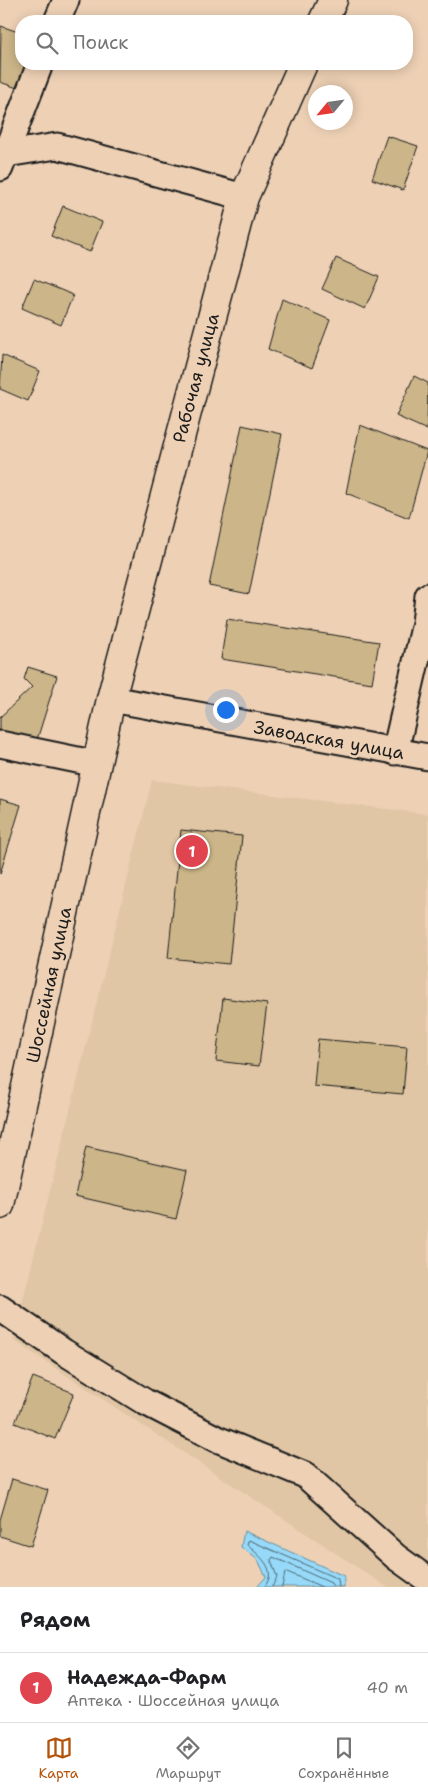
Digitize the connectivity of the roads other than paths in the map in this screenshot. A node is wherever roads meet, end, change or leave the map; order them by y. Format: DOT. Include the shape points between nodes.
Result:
graph roads {
  1 [pos="66,0"];
  2 [pos="333,0"];
  3 [pos="60,15"];
  4 [pos="326,15"];
  5 [pos="38,70"];
  6 [pos="300,70"];
  7 [pos="1,160"];
  8 [pos="244,197"];
  9 [pos="428,596"];
  10 [pos="111,699"];
  11 [pos="0,744"];
  12 [pos="395,752"];
  13 [pos="428,757"];
  14 [pos="97,764"];
  15 [pos="0,1205"];
  16 [pos="0,1308"];
  17 [pos="428,1580"];
  1 -- 3 [label="street"];
  2 -- 4 [label="main road"];
  5 -- 7 [label="street"];
  6 -- 8 [label="main road, Рабочая улица"];
  7 -- 8 [label="street" via="57,146"];
  8 -- 10 [label="main road, Рабочая улица"];
  9 -- 12 [label="street" via="425,623"];
  10 -- 12 [label="street, Заводская улица"];
  10 -- 14 [label="main road, Шоссейная улица"];
  11 -- 14 [label="street"];
  12 -- 13 [label="street, Заводская улица"];
  14 -- 15 [label="main road, Шоссейная улица"];
  16 -- 17 [label="street" via="145,1402 217,1439 305,1475 396,1557"];
}
